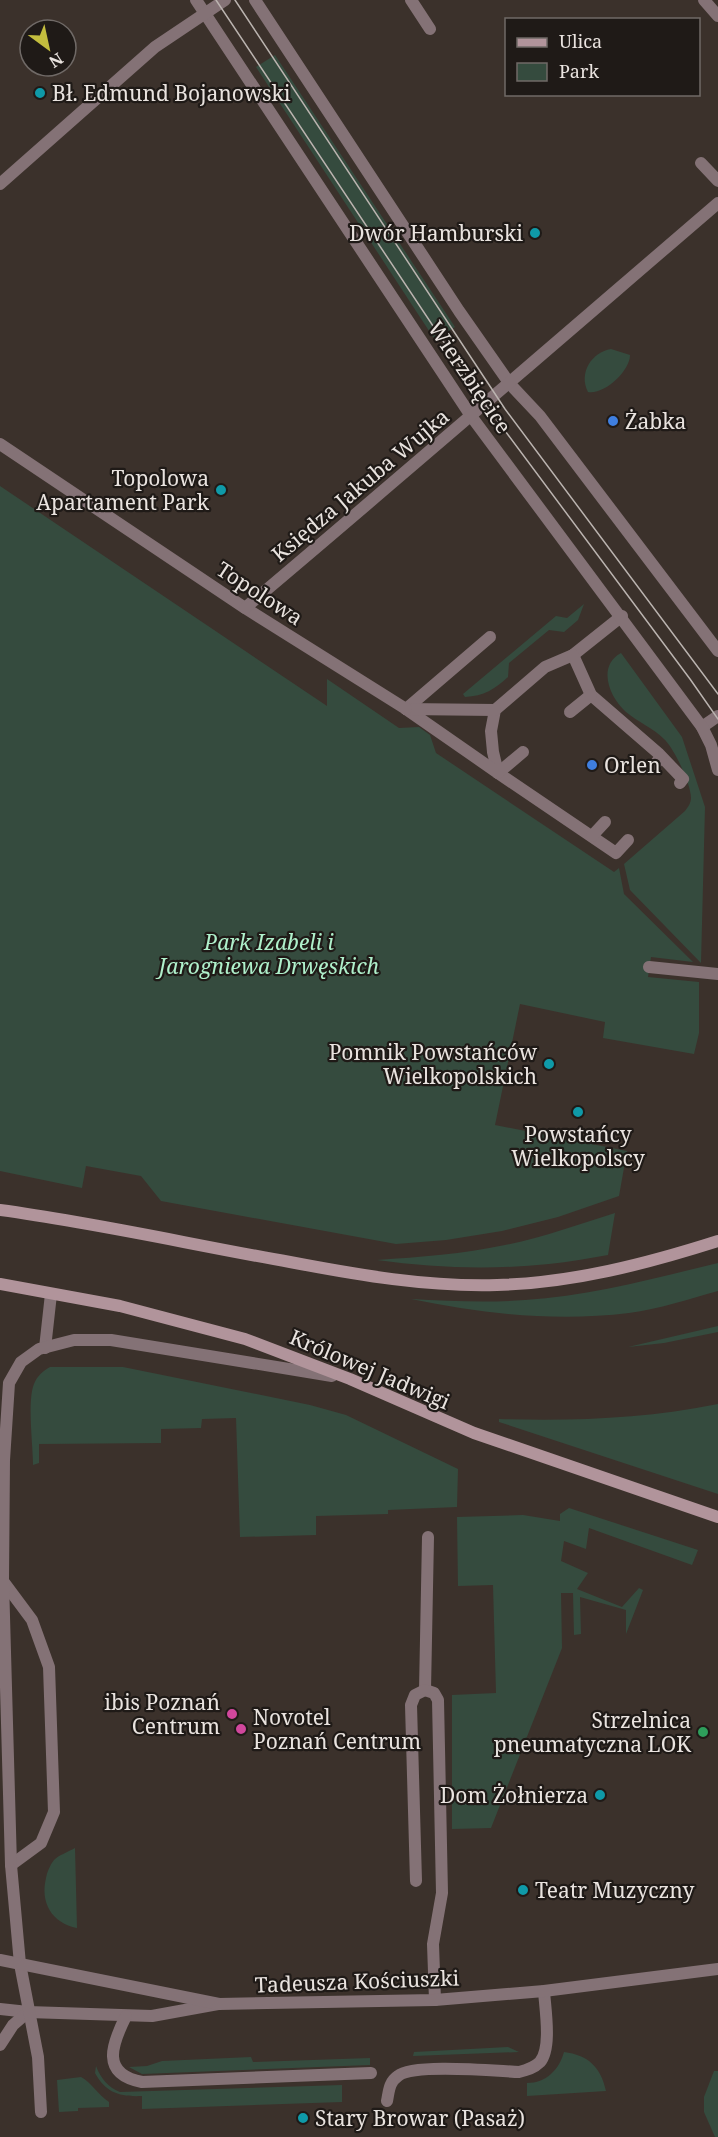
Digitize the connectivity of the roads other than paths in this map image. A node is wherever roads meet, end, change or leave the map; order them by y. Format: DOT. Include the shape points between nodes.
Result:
graph roads {
  1 [pos="196,0"];
  2 [pos="225,0"];
  3 [pos="255,0"];
  4 [pos="411,0"];
  5 [pos="704,0"];
  6 [pos="205,13"];
  7 [pos="718,16"];
  8 [pos="430,29"];
  9 [pos="701,163"];
  10 [pos="718,181"];
  11 [pos="0,184"];
  12 [pos="718,203"];
  13 [pos="510,384"];
  14 [pos="471,416"];
  15 [pos="0,444"];
  16 [pos="245,608"];
  17 [pos="622,616"];
  18 [pos="490,637"];
  19 [pos="718,651"];
  20 [pos="573,655"];
  21 [pos="591,695"];
  22 [pos="406,709"];
  23 [pos="495,710"];
  24 [pos="570,712"];
  25 [pos="718,716"];
  26 [pos="702,727"];
  27 [pos="523,752"];
  28 [pos="662,757"];
  29 [pos="651,768"];
  30 [pos="718,770"];
  31 [pos="498,773"];
  32 [pos="681,783"];
  33 [pos="605,822"];
  34 [pos="592,836"];
  35 [pos="628,840"];
  36 [pos="649,967"];
  37 [pos="718,974"];
  38 [pos="0,1210"];
  39 [pos="718,1241"];
  40 [pos="0,1284"];
  41 [pos="51,1294"];
  42 [pos="45,1348"];
  43 [pos="350,1379"];
  44 [pos="718,1517"];
  45 [pos="428,1537"];
  46 [pos="3,1581"];
  47 [pos="2,1613"];
  48 [pos="425,1690"];
  49 [pos="11,1865"];
  50 [pos="416,1881"];
  51 [pos="0,1960"];
  52 [pos="20,1964"];
  53 [pos="718,1969"];
  54 [pos="544,1991"];
  55 [pos="435,2000"];
  56 [pos="219,2004"];
  57 [pos="0,2009"];
  58 [pos="28,2012"];
  59 [pos="126,2016"];
  60 [pos="0,2045"];
  61 [pos="371,2073"];
  62 [pos="387,2101"];
  63 [pos="41,2112"];
  1 -- 6 [label="street, Wierzbięcice"];
  2 -- 6 [label="street"];
  3 -- 13 [label="street, Wierzbięcice"];
  4 -- 8 [label="street"];
  5 -- 7 [label="street"];
  6 -- 11 [label="street" via="155,46"];
  6 -- 14 [label="street, Wierzbięcice"];
  9 -- 10 [label="street"];
  12 -- 13 [label="street, Księdza Jakuba Wujka"];
  13 -- 14 [label="street, Księdza Jakuba Wujka"];
  13 -- 19 [label="street, Wierzbięcice" via="540,416"];
  14 -- 16 [label="street, Księdza Jakuba Wujka"];
  14 -- 17 [label="street, Wierzbięcice"];
  15 -- 16 [label="street, Topolowa"];
  16 -- 22 [label="street, Topolowa"];
  17 -- 20 [label="street"];
  17 -- 26 [label="street, Wierzbięcice"];
  18 -- 22 [label="street"];
  20 -- 21 [label="street"];
  20 -- 23 [label="street" via="545,667"];
  21 -- 24 [label="street"];
  21 -- 28 [label="street"];
  22 -- 23 [label="street"];
  22 -- 31 [label="street, Topolowa"];
  23 -- 31 [label="street" via="491,731"];
  25 -- 26 [label="street"];
  26 -- 30 [label="street, Wierzbięcice"];
  27 -- 31 [label="street"];
  28 -- 29 [label="street"];
  28 -- 32 [label="street" via="683,779"];
  31 -- 34 [label="street, Topolowa"];
  33 -- 34 [label="street"];
  34 -- 35 [label="street, Topolowa" via="616,853"];
  36 -- 37 [label="street"];
  38 -- 39 [label="street" via="351,1274 441,1284 498,1285 584,1276"];
  40 -- 41 [label="street, Królowej Jadwigi"];
  41 -- 42 [label="street"];
  41 -- 43 [label="street, Królowej Jadwigi" via="120,1306 245,1339"];
  42 -- 43 [label="street" via="74,1340 111,1340"];
  42 -- 46 [label="street" via="21,1362 9,1383"];
  43 -- 44 [label="street, Królowej Jadwigi" via="474,1433"];
  45 -- 48 [label="street"];
  46 -- 47 [label="street"];
  46 -- 49 [label="street" via="32,1620 49,1667 54,1812 40,1843"];
  47 -- 49 [label="street"];
  48 -- 50 [label="street" via="415,1695 411,1705"];
  48 -- 55 [label="street" via="434,1692 438,1700 442,1893 433,1944"];
  49 -- 52 [label="street"];
  51 -- 52 [label="street, Tadeusza Kościuszki"];
  52 -- 56 [label="street, Tadeusza Kościuszki"];
  52 -- 58 [label="street"];
  53 -- 54 [label="street, Tadeusza Kościuszki"];
  54 -- 55 [label="street, Tadeusza Kościuszki"];
  54 -- 62 [label="street" via="545,2052 532,2068 519,2072 417,2069 399,2074 390,2085"];
  55 -- 56 [label="street, Tadeusza Kościuszki"];
  56 -- 59 [label="street" via="152,2016"];
  57 -- 58 [label="street"];
  58 -- 59 [label="street"];
  58 -- 60 [label="street" via="13,2025"];
  58 -- 63 [label="street" via="38,2057"];
  59 -- 61 [label="street" via="112,2050 118,2071 126,2079 142,2082"];
}
